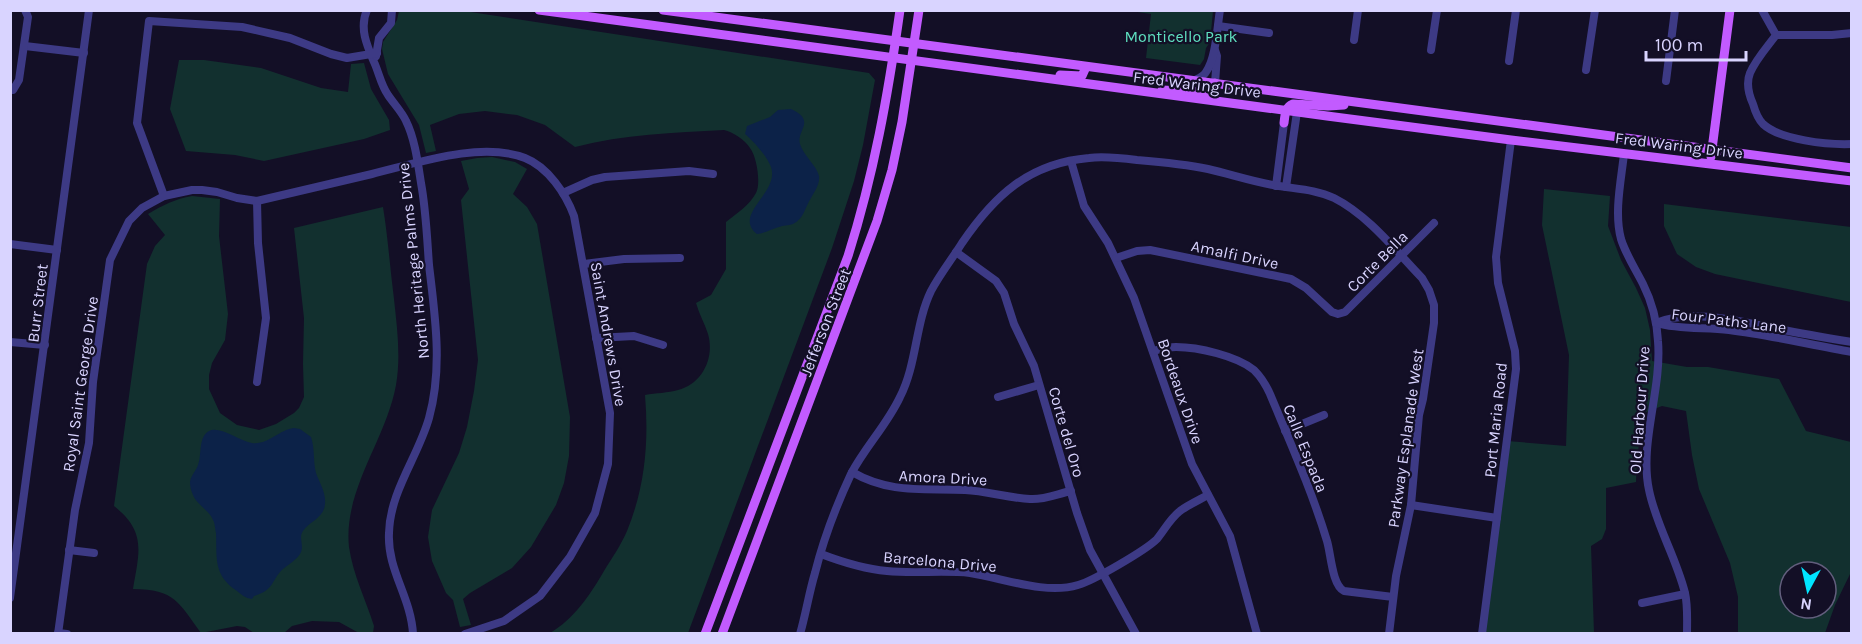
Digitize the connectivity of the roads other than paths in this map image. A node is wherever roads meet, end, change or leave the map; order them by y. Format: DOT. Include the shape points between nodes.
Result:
graph roads {
  1 [pos="25,10"];
  2 [pos="89,10"];
  3 [pos="367,10"];
  4 [pos="392,10"];
  5 [pos="539,10"];
  6 [pos="663,10"];
  7 [pos="900,10"];
  8 [pos="919,10"];
  9 [pos="1220,10"];
  10 [pos="1358,10"];
  11 [pos="1437,10"];
  12 [pos="1516,10"];
  13 [pos="1595,10"];
  14 [pos="1675,10"];
  15 [pos="1730,10"];
  16 [pos="1762,10"];
  17 [pos="1218,26"];
  18 [pos="1269,33"];
  19 [pos="1851,33"];
  20 [pos="1776,34"];
  21 [pos="1354,40"];
  22 [pos="895,41"];
  23 [pos="914,44"];
  24 [pos="25,46"];
  25 [pos="1215,50"];
  26 [pos="1431,50"];
  27 [pos="84,53"];
  28 [pos="373,53"];
  29 [pos="893,59"];
  30 [pos="912,61"];
  31 [pos="1509,61"];
  32 [pos="1086,67"];
  33 [pos="1587,70"];
  34 [pos="1028,77"];
  35 [pos="1195,80"];
  36 [pos="1666,81"];
  37 [pos="1215,83"];
  38 [pos="12,89"];
  39 [pos="1145,92"];
  40 [pos="1361,103"];
  41 [pos="1286,110"];
  42 [pos="1296,112"];
  43 [pos="1284,123"];
  44 [pos="1511,140"];
  45 [pos="1851,144"];
  46 [pos="1712,151"];
  47 [pos="1624,154"];
  48 [pos="1071,160"];
  49 [pos="417,163"];
  50 [pos="1710,164"];
  51 [pos="1851,168"];
  52 [pos="713,174"];
  53 [pos="1851,180"];
  54 [pos="1276,186"];
  55 [pos="1286,187"];
  56 [pos="563,193"];
  57 [pos="164,196"];
  58 [pos="256,201"];
  59 [pos="1434,223"];
  60 [pos="10,244"];
  61 [pos="57,250"];
  62 [pos="956,252"];
  63 [pos="1400,256"];
  64 [pos="680,258"];
  65 [pos="1116,258"];
  66 [pos="584,264"];
  67 [pos="1338,314"];
  68 [pos="1656,323"];
  69 [pos="596,338"];
  70 [pos="10,342"];
  71 [pos="1851,342"];
  72 [pos="45,345"];
  73 [pos="663,345"];
  74 [pos="1153,351"];
  75 [pos="1851,352"];
  76 [pos="257,382"];
  77 [pos="1040,385"];
  78 [pos="998,397"];
  79 [pos="1324,415"];
  80 [pos="1285,430"];
  81 [pos="852,472"];
  82 [pos="1071,491"];
  83 [pos="1208,495"];
  84 [pos="1411,505"];
  85 [pos="1497,518"];
  86 [pos="69,550"];
  87 [pos="94,553"];
  88 [pos="821,554"];
  89 [pos="1103,573"];
  90 [pos="1685,594"];
  91 [pos="1393,597"];
  92 [pos="10,598"];
  93 [pos="1642,603"];
  94 [pos="58,633"];
  95 [pos="68,633"];
  96 [pos="413,633"];
  97 [pos="465,633"];
  98 [pos="705,633"];
  99 [pos="722,633"];
  100 [pos="800,633"];
  101 [pos="1136,633"];
  102 [pos="1257,633"];
  103 [pos="1389,633"];
  104 [pos="1482,633"];
  105 [pos="1687,633"];
  1 -- 24 [label="street"];
  2 -- 27 [label="street, Burr Street"];
  3 -- 28 [label="street, North Heritage Palms Drive" via="363,22"];
  4 -- 28 [label="street" via="391,23"];
  5 -- 29 [label="main road, Fred Waring Drive"];
  6 -- 22 [label="main road, Fred Waring Drive"];
  7 -- 22 [label="main road, Jefferson Street"];
  8 -- 23 [label="main road, Jefferson Street"];
  9 -- 17 [label="street"];
  10 -- 21 [label="street"];
  11 -- 26 [label="street"];
  12 -- 31 [label="street"];
  13 -- 33 [label="street"];
  14 -- 36 [label="street"];
  15 -- 46 [label="main road"];
  16 -- 20 [label="street"];
  17 -- 18 [label="street"];
  17 -- 25 [label="street"];
  19 -- 20 [label="street"];
  20 -- 45 [label="street" via="1748,81 1749,96 1761,123 1788,137"];
  22 -- 23 [label="main road, Fred Waring Drive"];
  22 -- 29 [label="main road, Jefferson Street"];
  23 -- 30 [label="main road, Jefferson Street"];
  23 -- 32 [label="main road, Fred Waring Drive"];
  24 -- 27 [label="street"];
  24 -- 38 [label="street" via="19,80"];
  25 -- 35 [label="street" via="1205,75"];
  25 -- 37 [label="street"];
  27 -- 61 [label="street, Burr Street"];
  28 -- 49 [label="street, North Heritage Palms Drive" via="384,88 406,121"];
  28 -- 57 [label="street" via="347,58 290,38 242,27 149,21 138,123"];
  29 -- 30 [label="main road, Fred Waring Drive"];
  29 -- 98 [label="main road, Jefferson Street" via="874,165 848,256"];
  30 -- 34 [label="main road, Fred Waring Drive"];
  30 -- 99 [label="main road, Jefferson Street" via="903,122 878,221"];
  32 -- 34 [label="main road" via="1084,74 1078,76"];
  32 -- 35 [label="main road, Fred Waring Drive"];
  34 -- 39 [label="main road, Fred Waring Drive"];
  35 -- 37 [label="main road, Fred Waring Drive"];
  37 -- 39 [label="main road" via="1213,90 1207,92"];
  37 -- 40 [label="main road, Fred Waring Drive"];
  39 -- 41 [label="main road, Fred Waring Drive"];
  40 -- 41 [label="main road" via="1293,104"];
  40 -- 46 [label="main road, Fred Waring Drive"];
  41 -- 42 [label="main road, Fred Waring Drive"];
  41 -- 43 [label="main road"];
  42 -- 44 [label="main road, Fred Waring Drive"];
  42 -- 55 [label="street"];
  43 -- 54 [label="street"];
  44 -- 47 [label="main road, Fred Waring Drive"];
  44 -- 85 [label="street, Port Maria Road" via="1496,264 1516,369"];
  46 -- 50 [label="main road"];
  46 -- 51 [label="main road, Fred Waring Drive"];
  47 -- 50 [label="main road, Fred Waring Drive"];
  47 -- 68 [label="street, Old Harbour Drive" via="1618,210 1622,240"];
  48 -- 54 [label="street, Parkway Esplanade West" via="1109,158 1187,165"];
  48 -- 62 [label="street, Parkway Esplanade West" via="1032,175 995,200"];
  48 -- 65 [label="street, Bordeaux Drive" via="1084,206"];
  49 -- 56 [label="street, Saint Andrews Drive" via="474,152 505,153 527,159"];
  49 -- 58 [label="street, Saint Andrews Drive"];
  49 -- 96 [label="street, North Heritage Palms Drive" via="437,341 436,381 425,431 392,507 388,536 392,564 407,600"];
  50 -- 53 [label="main road, Fred Waring Drive"];
  52 -- 56 [label="street" via="689,171 605,177"];
  54 -- 55 [label="street, Parkway Esplanade West"];
  55 -- 63 [label="street, Parkway Esplanade West" via="1319,192 1347,206 1361,215"];
  56 -- 66 [label="street, Saint Andrews Drive" via="574,216"];
  57 -- 58 [label="street, Royal Saint George Drive" via="202,190"];
  57 -- 86 [label="street, Royal Saint George Drive" via="142,208 129,221 110,260 89,443"];
  58 -- 76 [label="street" via="266,318"];
  59 -- 63 [label="street, Corte Bella"];
  60 -- 61 [label="street"];
  61 -- 72 [label="street, Burr Street"];
  62 -- 77 [label="street, Corte del Oro" via="996,281 1004,293"];
  62 -- 81 [label="street, Parkway Esplanade West" via="931,292 901,396"];
  63 -- 67 [label="street, Corte Bella" via="1345,312"];
  63 -- 84 [label="street, Parkway Esplanade West" via="1422,278 1434,305"];
  64 -- 66 [label="street"];
  65 -- 67 [label="street, Amalfi Drive" via="1150,250 1291,279"];
  65 -- 74 [label="street, Bordeaux Drive"];
  66 -- 69 [label="street, Saint Andrews Drive"];
  68 -- 71 [label="street, Four Paths Lane" via="1670,318 1703,317"];
  68 -- 75 [label="street, Four Paths Lane" via="1673,328 1732,330"];
  68 -- 90 [label="street, Old Harbour Drive" via="1659,360 1646,477"];
  69 -- 73 [label="street" via="634,336"];
  69 -- 97 [label="street, Saint Andrews Drive" via="610,413 608,464 596,513 540,596 504,621"];
  70 -- 72 [label="street"];
  72 -- 92 [label="street, Burr Street"];
  74 -- 80 [label="street, Calle Espada" via="1178,347 1239,360 1264,381"];
  74 -- 83 [label="street, Bordeaux Drive" via="1192,464"];
  77 -- 78 [label="street"];
  77 -- 82 [label="street, Corte del Oro"];
  79 -- 80 [label="street"];
  80 -- 91 [label="street, Calle Espada" via="1330,549 1336,583 1344,591"];
  81 -- 82 [label="street, Amora Drive" via="866,481 911,490 966,490 1031,499"];
  81 -- 88 [label="street, Parkway Esplanade West"];
  82 -- 89 [label="street, Corte del Oro" via="1090,550"];
  83 -- 89 [label="street, Barcelona Drive" via="1171,518 1156,539"];
  83 -- 102 [label="street, Bordeaux Drive" via="1230,536"];
  84 -- 85 [label="street"];
  84 -- 91 [label="street, Parkway Esplanade West"];
  85 -- 104 [label="street, Port Maria Road"];
  86 -- 87 [label="street"];
  86 -- 94 [label="street, Royal Saint George Drive"];
  88 -- 89 [label="street, Barcelona Drive" via="886,571 968,573 1047,588 1079,585"];
  88 -- 100 [label="street, Parkway Esplanade West"];
  89 -- 101 [label="street, Corte del Oro"];
  90 -- 93 [label="street"];
  90 -- 105 [label="street, Old Harbour Drive"];
  91 -- 103 [label="street, Parkway Esplanade West"];
  94 -- 95 [label="street"];
}
